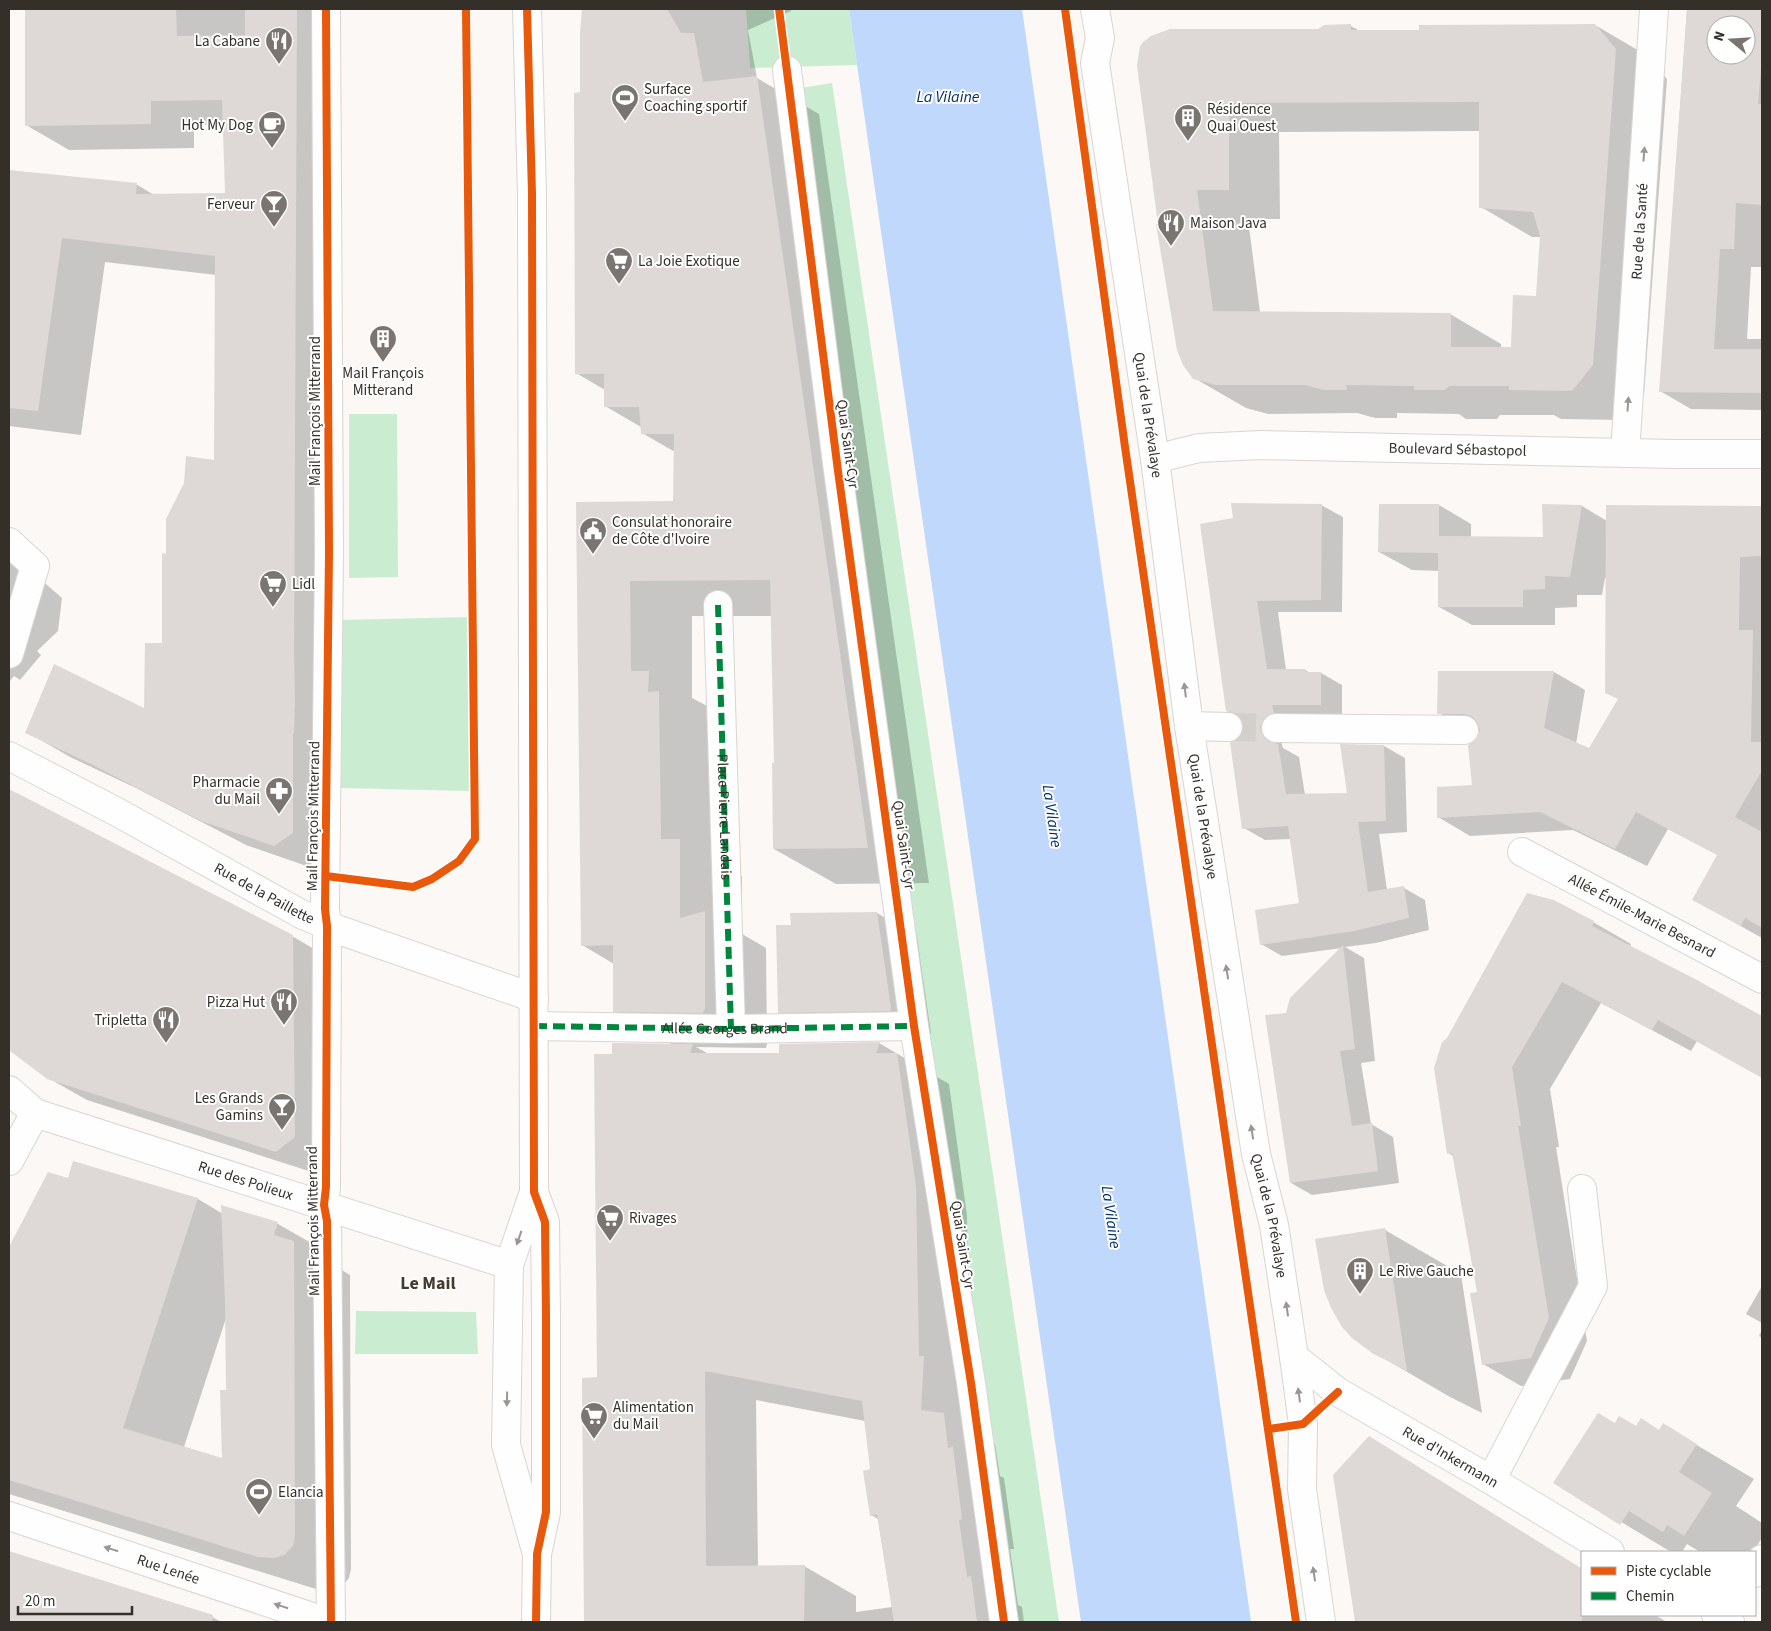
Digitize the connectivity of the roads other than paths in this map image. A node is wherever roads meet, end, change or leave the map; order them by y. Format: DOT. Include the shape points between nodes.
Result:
graph roads {
  1 [pos="326,9"];
  2 [pos="527,9"];
  3 [pos="1095,9"];
  4 [pos="1654,9"];
  5 [pos="787,70"];
  6 [pos="1625,453"];
  7 [pos="1762,454"];
  8 [pos="1155,459"];
  9 [pos="9,542"];
  10 [pos="718,605"];
  11 [pos="9,654"];
  12 [pos="1189,726"];
  13 [pos="1228,727"];
  14 [pos="1276,728"];
  15 [pos="1464,730"];
  16 [pos="9,756"];
  17 [pos="1522,852"];
  18 [pos="327,926"];
  19 [pos="1762,979"];
  20 [pos="534,998"];
  21 [pos="535,1026"];
  22 [pos="914,1026"];
  23 [pos="731,1030"];
  24 [pos="9,1090"];
  25 [pos="35,1113"];
  26 [pos="9,1161"];
  27 [pos="1582,1189"];
  28 [pos="534,1192"];
  29 [pos="324,1205"];
  30 [pos="509,1265"];
  31 [pos="1294,1357"];
  32 [pos="1491,1480"];
  33 [pos="9,1516"];
  34 [pos="1608,1551"];
  35 [pos="537,1554"];
  36 [pos="1762,1560"];
  37 [pos="1756,1571"];
  38 [pos="329,1622"];
  39 [pos="536,1622"];
  40 [pos="1004,1622"];
  41 [pos="1321,1622"];
  1 -- 18 [label="street, Mail François Mitterrand" via="330,552"];
  2 -- 20 [label="street" via="532,194"];
  3 -- 8 [label="street, Quai de la Prévalaye" via="1100,38 1095,63"];
  6 -- 4 [label="street, Rue de la Santé, one-way"];
  5 -- 22 [label="street, Quai Saint-Cyr"];
  6 -- 7 [label="street, Boulevard Sébastopol"];
  6 -- 8 [label="street, Boulevard Sébastopol" via="1261,445 1199,448"];
  12 -- 8 [label="street, Quai de la Prévalaye, one-way"];
  9 -- 11 [label="street" via="35,566"];
  10 -- 23 [label="street, Place Pierre Landais"];
  12 -- 13 [label="street"];
  31 -- 12 [label="street, Quai de la Prévalaye, one-way" via="1274,1226 1256,1154"];
  14 -- 15 [label="street"];
  16 -- 18 [label="street, Rue de la Paillette"];
  17 -- 19 [label="street, Allée Émile-Marie Besnard"];
  18 -- 20 [label="street, Rue de la Paillette"];
  18 -- 29 [label="street, Mail François Mitterrand"];
  20 -- 21 [label="street"];
  21 -- 23 [label="street, Allée Georges Brand"];
  21 -- 28 [label="street"];
  22 -- 23 [label="street, Allée Georges Brand"];
  22 -- 40 [label="street, Quai Saint-Cyr" via="971,1383"];
  24 -- 25 [label="street"];
  25 -- 26 [label="street"];
  25 -- 29 [label="street, Rue des Polieux"];
  27 -- 32 [label="street" via="1593,1286"];
  28 -- 30 [label="street, one-way"];
  28 -- 35 [label="street" via="545,1222 546,1317 546,1512"];
  29 -- 30 [label="street, Rue des Polieux"];
  29 -- 38 [label="street, Mail François Mitterrand" via="327,1221"];
  30 -- 35 [label="street, one-way" via="506,1445"];
  31 -- 32 [label="street, Rue d'Inkermann" via="1338,1392"];
  41 -- 31 [label="street, Quai de la Prévalaye, one-way" via="1302,1489 1303,1424"];
  32 -- 34 [label="street, Rue d'Inkermann"];
  38 -- 33 [label="street, Rue Lenée, one-way"];
  35 -- 39 [label="street"];
  36 -- 37 [label="street"];
}
